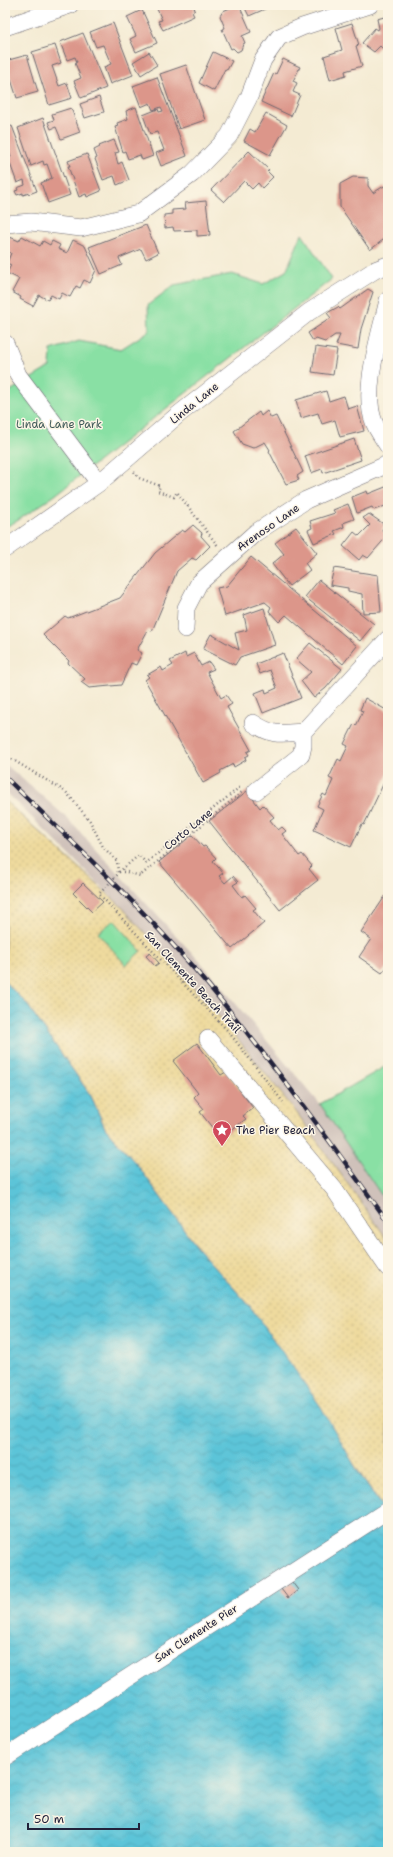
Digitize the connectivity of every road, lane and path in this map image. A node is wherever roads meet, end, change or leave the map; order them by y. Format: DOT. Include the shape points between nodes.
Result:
graph roads {
  1 [pos="70,5"];
  2 [pos="370,5"];
  3 [pos="5,27"];
  4 [pos="5,224"];
  5 [pos="388,265"];
  6 [pos="388,300"];
  7 [pos="5,344"];
  8 [pos="388,446"];
  9 [pos="388,463"];
  10 [pos="139,478"];
  11 [pos="99,483"];
  12 [pos="5,549"];
  13 [pos="226,557"];
  14 [pos="185,629"];
  15 [pos="388,639"];
  16 [pos="253,723"];
  17 [pos="303,732"];
  18 [pos="5,755"];
  19 [pos="248,789"];
  20 [pos="118,872"];
  21 [pos="208,1039"];
  22 [pos="286,1105"];
  23 [pos="388,1268"];
  24 [pos="388,1510"];
  25 [pos="5,1757"];
  1 -- 3 [label="street"];
  2 -- 4 [label="street" via="279,37 263,60 249,97 229,136 192,174 138,214 82,228 31,222"];
  5 -- 11 [label="street, Linda Lane" via="375,270 309,312 179,414"];
  6 -- 8 [label="street" via="372,370 370,396 373,422"];
  7 -- 11 [label="street" via="18,375"];
  9 -- 13 [label="street, Arenoso Lane" via="306,500 255,533"];
  10 -- 13 [label="path" via="160,486 158,491 174,497 177,492"];
  11 -- 12 [label="street, Linda Lane"];
  13 -- 14 [label="street, Arenoso Lane" via="199,583 186,608"];
  15 -- 17 [label="street"];
  16 -- 17 [label="street" via="268,732"];
  17 -- 19 [label="street" via="301,755"];
  18 -- 20 [label="path" via="66,792 90,821 103,847 118,861"];
  19 -- 20 [label="path" via="140,876"];
  19 -- 20 [label="path, Corto Lane" via="146,863 139,855"];
  20 -- 22 [label="path, San Clemente Beach Trail" via="99,894 228,1031"];
  21 -- 23 [label="street" via="334,1189"];
  24 -- 25 [label="street, San Clemente Pier"];
}
